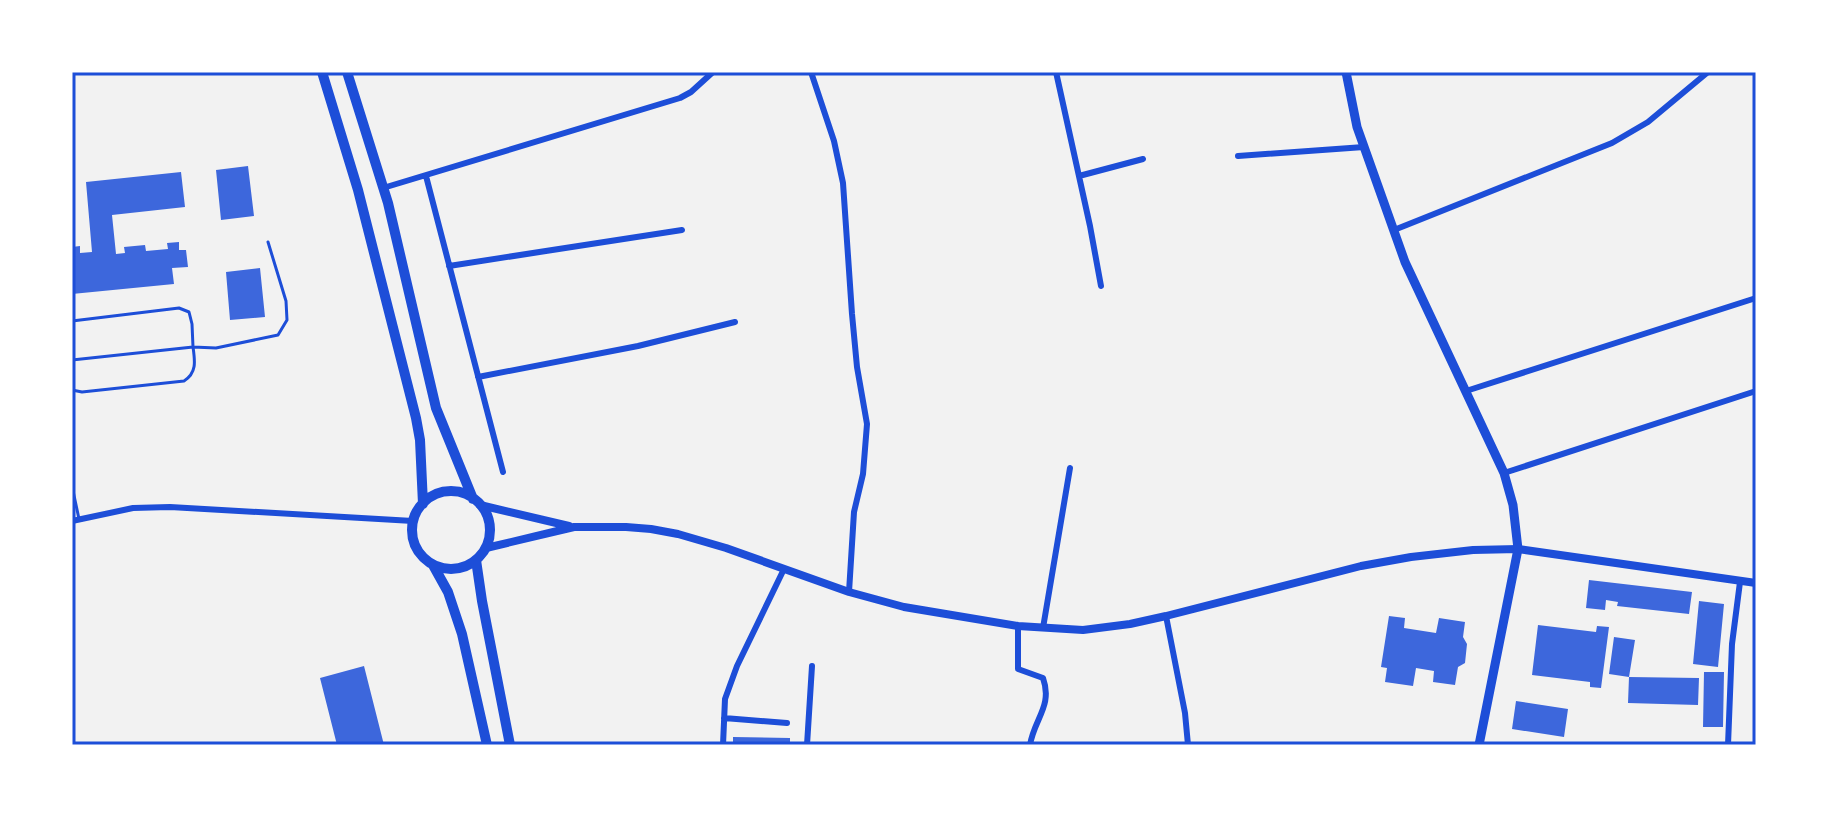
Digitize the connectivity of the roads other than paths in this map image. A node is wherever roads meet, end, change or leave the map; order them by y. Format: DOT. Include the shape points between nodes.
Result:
graph roads {
  1 [pos="322,72"];
  2 [pos="347,72"];
  3 [pos="697,72"];
  4 [pos="713,72"];
  5 [pos="811,72"];
  6 [pos="1056,72"];
  7 [pos="1346,72"];
  8 [pos="1708,72"];
  9 [pos="701,82"];
  10 [pos="1364,147"];
  11 [pos="1238,156"];
  12 [pos="1143,159"];
  13 [pos="426,176"];
  14 [pos="1079,176"];
  15 [pos="383,188"];
  16 [pos="682,230"];
  17 [pos="1394,230"];
  18 [pos="268,242"];
  19 [pos="449,266"];
  20 [pos="1101,286"];
  21 [pos="1756,298"];
  22 [pos="72,321"];
  23 [pos="735,322"];
  24 [pos="193,347"];
  25 [pos="72,360"];
  26 [pos="478,377"];
  27 [pos="72,390"];
  28 [pos="1466,391"];
  29 [pos="1756,391"];
  30 [pos="1070,468"];
  31 [pos="503,472"];
  32 [pos="1504,473"];
  33 [pos="72,486"];
  34 [pos="477,502"];
  35 [pos="423,504"];
  36 [pos="76,520"];
  37 [pos="413,521"];
  38 [pos="574,527"];
  39 [pos="486,548"];
  40 [pos="1518,549"];
  41 [pos="476,560"];
  42 [pos="433,565"];
  43 [pos="784,569"];
  44 [pos="1740,582"];
  45 [pos="1756,583"];
  46 [pos="849,592"];
  47 [pos="1166,616"];
  48 [pos="1018,626"];
  49 [pos="1043,628"];
  50 [pos="812,666"];
  51 [pos="724,718"];
  52 [pos="787,723"];
  53 [pos="487,745"];
  54 [pos="510,745"];
  55 [pos="723,745"];
  56 [pos="807,745"];
  57 [pos="1030,745"];
  58 [pos="1188,745"];
  59 [pos="1479,745"];
  60 [pos="1728,745"];
  1 -- 35 [label="highway" via="416,418"];
  2 -- 15 [label="highway"];
  3 -- 9 [label="street"];
  4 -- 9 [label="street"];
  5 -- 46 [label="street" via="843,183 853,327 867,424"];
  6 -- 14 [label="street"];
  7 -- 10 [label="main road"];
  8 -- 17 [label="street" via="1648,122 1612,143"];
  9 -- 13 [label="street" via="680,98"];
  10 -- 11 [label="street"];
  10 -- 17 [label="main road"];
  12 -- 14 [label="street"];
  13 -- 15 [label="street"];
  13 -- 19 [label="street"];
  14 -- 20 [label="street"];
  15 -- 34 [label="highway" via="436,408"];
  16 -- 19 [label="street"];
  17 -- 28 [label="main road"];
  18 -- 24 [label="lane" via="286,301 287,320 278,335 216,348"];
  19 -- 26 [label="street"];
  21 -- 28 [label="street"];
  22 -- 24 [label="lane" via="179,308 189,312"];
  23 -- 26 [label="street"];
  24 -- 25 [label="lane"];
  24 -- 27 [label="lane" via="195,365 184,381"];
  26 -- 31 [label="street"];
  28 -- 32 [label="main road"];
  29 -- 32 [label="street"];
  30 -- 49 [label="street"];
  32 -- 40 [label="main road"];
  33 -- 36 [label="lane"];
  34 -- 35 [label="highway" via="462,493 444,493"];
  34 -- 38 [label="street"];
  34 -- 39 [label="highway" via="489,521"];
  35 -- 37 [label="highway"];
  36 -- 37 [label="street" via="133,508 170,507"];
  37 -- 42 [label="highway" via="417,549"];
  38 -- 39 [label="street"];
  38 -- 43 [label="street" via="678,534"];
  39 -- 41 [label="highway"];
  40 -- 44 [label="street"];
  40 -- 47 [label="street" via="1443,553 1361,566"];
  40 -- 59 [label="main road"];
  41 -- 42 [label="highway" via="455,569"];
  41 -- 54 [label="highway"];
  42 -- 53 [label="highway" via="462,634"];
  43 -- 46 [label="street"];
  43 -- 51 [label="street" via="737,666"];
  44 -- 45 [label="street"];
  44 -- 60 [label="street"];
  46 -- 48 [label="street"];
  47 -- 49 [label="street" via="1083,630"];
  47 -- 58 [label="street"];
  48 -- 49 [label="street"];
  48 -- 57 [label="street" via="1018,669 1045,682 1045,708"];
  50 -- 56 [label="street"];
  51 -- 52 [label="street"];
  51 -- 55 [label="street"];
}
